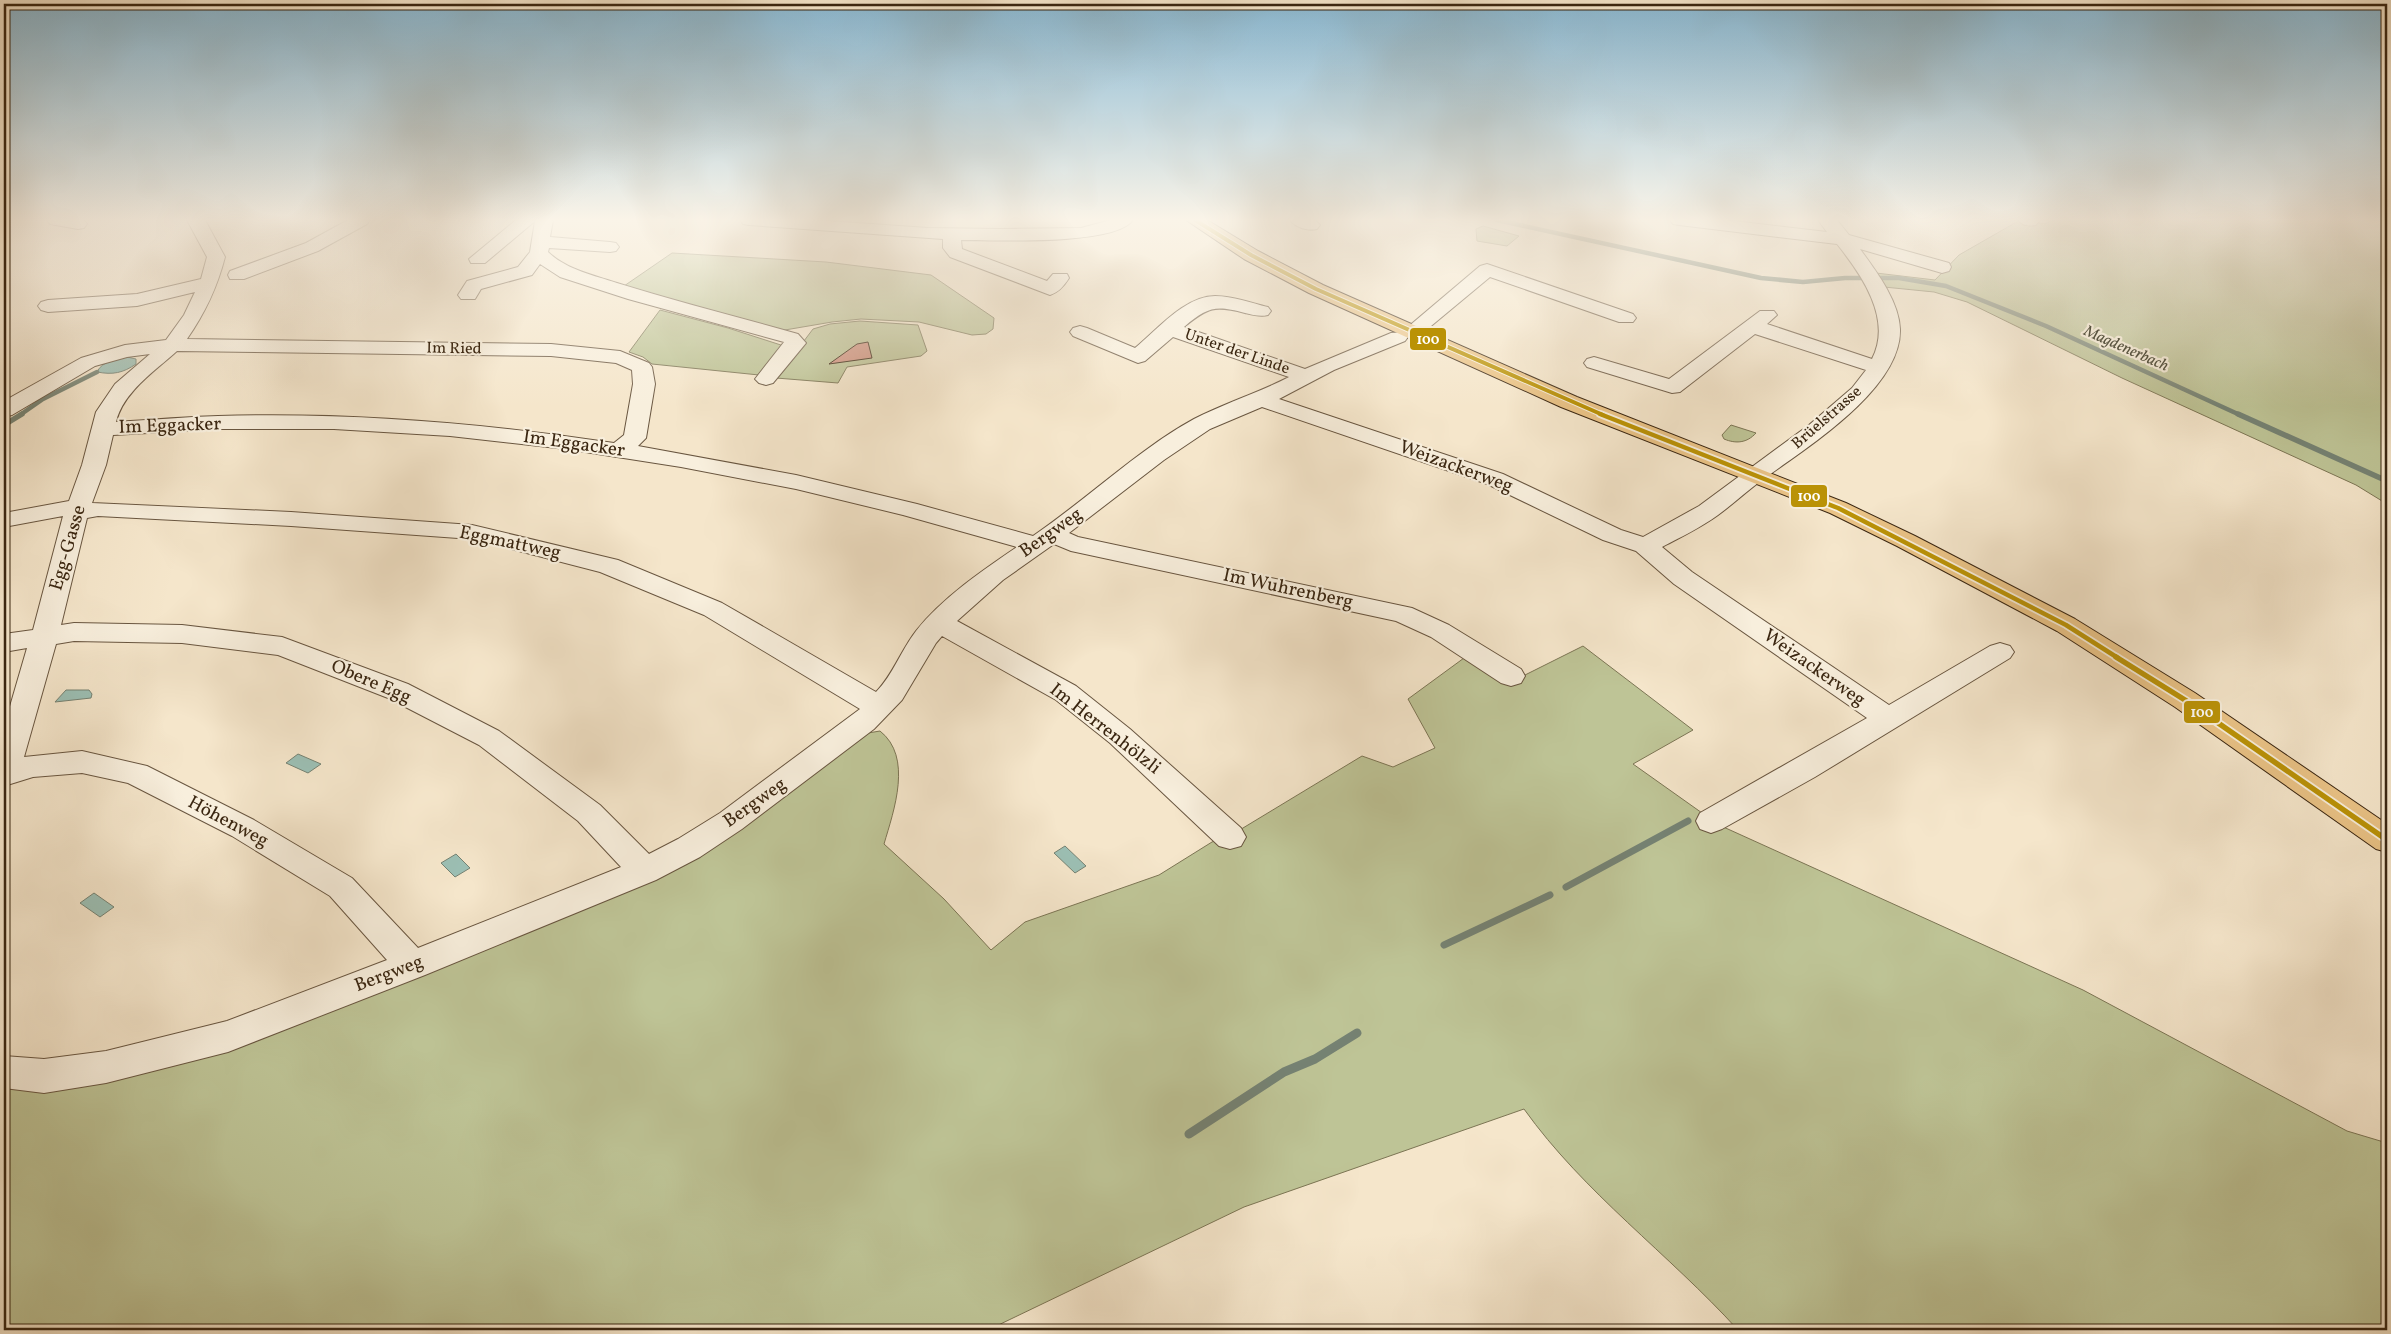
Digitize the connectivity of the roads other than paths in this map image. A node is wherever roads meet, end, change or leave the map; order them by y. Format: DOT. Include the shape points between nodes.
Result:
graph roads {
  1 [pos="484,282"];
  2 [pos="596,282"];
  3 [pos="1035,282"];
  4 [pos="1056,282"];
  5 [pos="1302,282"];
  6 [pos="1471,282"];
  7 [pos="1522,282"];
  8 [pos="1871,282"];
  9 [pos="209,283"];
  10 [pos="468,295"];
  11 [pos="48,306"];
  12 [pos="1260,312"];
  13 [pos="1626,318"];
  14 [pos="1170,329"];
  15 [pos="1080,332"];
  16 [pos="1405,334"];
  17 [pos="172,345"];
  18 [pos="1594,363"];
  19 [pos="1879,368"];
  20 [pos="1303,377"];
  21 [pos="766,379"];
  22 [pos="1262,399"];
  23 [pos="4,410"];
  24 [pos="103,429"];
  25 [pos="618,450"];
  26 [pos="1755,474"];
  27 [pos="77,509"];
  28 [pos="4,520"];
  29 [pos="1043,540"];
  30 [pos="1645,546"];
  31 [pos="940,624"];
  32 [pos="44,638"];
  33 [pos="4,644"];
  34 [pos="2000,652"];
  35 [pos="1511,676"];
  36 [pos="879,707"];
  37 [pos="1887,718"];
  38 [pos="4,774"];
  39 [pos="1712,821"];
  40 [pos="1230,838"];
  41 [pos="2387,840"];
  42 [pos="645,871"];
  43 [pos="413,965"];
  44 [pos="4,1072"];
  1 -- 10 [label="street" via="474,285"];
  2 -- 21 [label="street" via="792,338 796,342"];
  3 -- 4 [label="street" via="1050,289"];
  5 -- 16 [label="main road"];
  6 -- 16 [label="street, Bergweg"];
  7 -- 13 [label="street, Bergweg"];
  8 -- 19 [label="street, Brüelstrasse" via="1889,317 1888,351"];
  9 -- 11 [label="street" via="136,300"];
  9 -- 17 [label="street, Egg-Gasse" via="194,316"];
  12 -- 14 [label="street, Unter der Linde" via="1209,302"];
  14 -- 15 [label="street, Unter der Linde" via="1138,357"];
  14 -- 20 [label="street, Unter der Linde"];
  16 -- 20 [label="street, Bergweg"];
  16 -- 26 [label="main road" via="1636,430"];
  17 -- 23 [label="street" via="125,350 88,362"];
  17 -- 24 [label="street, Egg-Gasse" via="123,388 107,412"];
  17 -- 25 [label="street, Im Ried" via="551,350 620,357 642,367 644,384 635,438"];
  18 -- 19 [label="street" via="1672,387 1759,321"];
  19 -- 26 [label="street, Brüelstrasse" via="1858,395 1792,449"];
  20 -- 22 [label="street, Bergweg"];
  22 -- 29 [label="street, Bergweg" via="1188,432"];
  22 -- 30 [label="street, Weizackerweg" via="1495,479 1612,534"];
  24 -- 25 [label="street, Im Eggacker" via="229,423 364,425 519,436"];
  24 -- 27 [label="street, Egg-Gasse" via="94,465"];
  25 -- 29 [label="street, Im Eggacker" via="886,502 1020,539"];
  26 -- 30 [label="street" via="1708,511"];
  26 -- 41 [label="main road" via="1838,508 1906,541 2066,625 2185,700"];
  27 -- 28 [label="street, Eggmattweg"];
  27 -- 32 [label="street, Egg-Gasse"];
  27 -- 36 [label="street, Eggmattweg" via="292,519 472,532 609,566 713,608"];
  29 -- 31 [label="street, Bergweg" via="994,574"];
  29 -- 35 [label="street, Im Wuhrenberg" via="1071,543 1402,614 1440,631"];
  30 -- 37 [label="street, Weizackerweg" via="1683,578"];
  31 -- 36 [label="street, Bergweg" via="926,637 892,693"];
  31 -- 40 [label="street, Im Herrenhölzli" via="1066,693 1120,736"];
  32 -- 33 [label="street, Obere Egg"];
  32 -- 38 [label="street, Egg-Gasse"];
  32 -- 42 [label="street, Obere Egg" via="74,632 182,634 282,646 398,691 489,738 589,813"];
  34 -- 37 [label="street, Weizackerweg"];
  36 -- 42 [label="street, Bergweg" via="864,722 731,821"];
  37 -- 39 [label="street, Weizackerweg"];
  38 -- 43 [label="street, Höhenweg" via="33,766 82,762 136,774 243,828 341,887"];
  42 -- 43 [label="street, Bergweg"];
  43 -- 44 [label="street, Bergweg" via="219,1039 106,1068 44,1076"];
}
